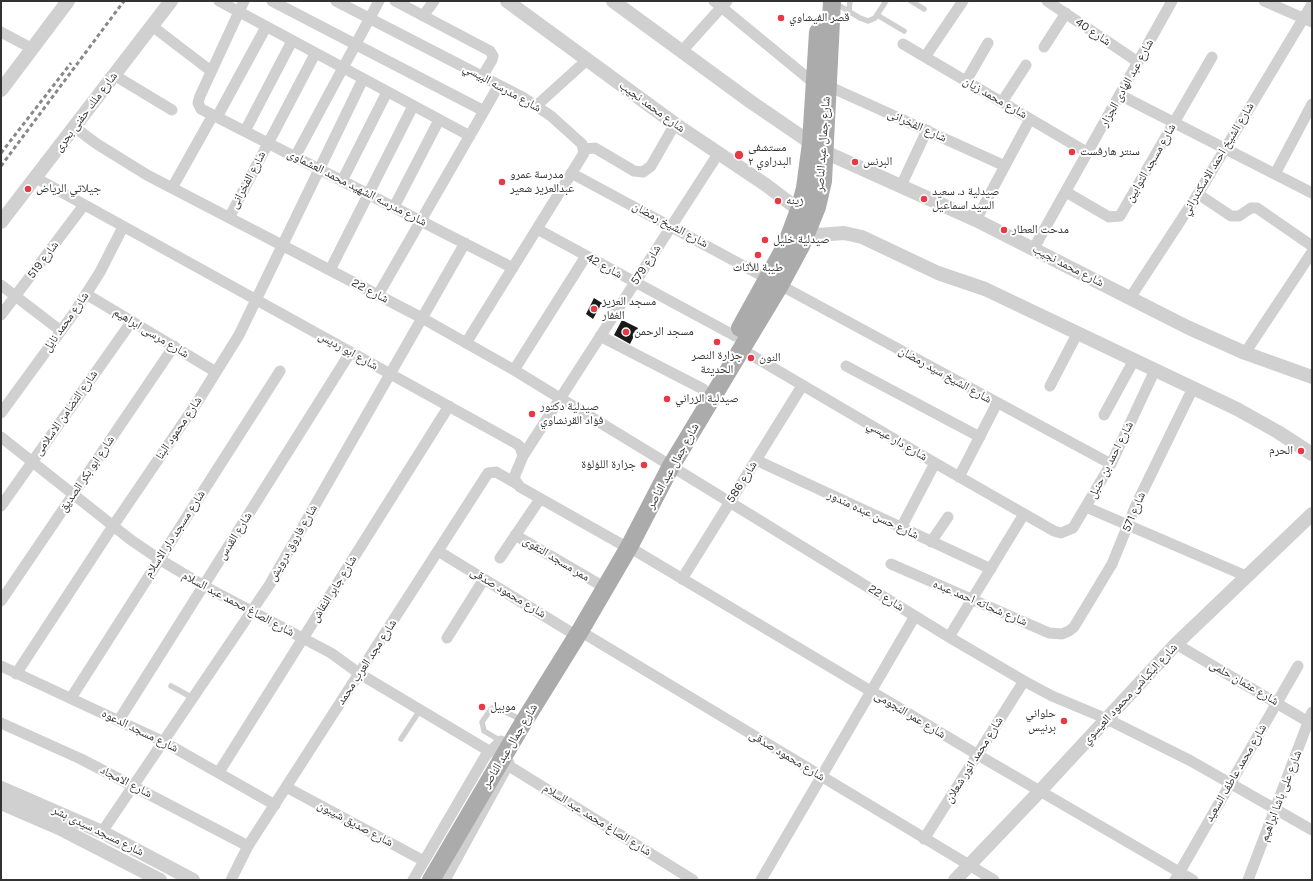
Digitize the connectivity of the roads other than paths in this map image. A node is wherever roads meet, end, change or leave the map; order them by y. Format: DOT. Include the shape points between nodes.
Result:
graph roads {
  1 [pos="68,1"];
  2 [pos="171,1"];
  3 [pos="219,1"];
  4 [pos="244,1"];
  5 [pos="272,1"];
  6 [pos="336,1"];
  7 [pos="378,1"];
  8 [pos="434,1"];
  9 [pos="507,1"];
  10 [pos="820,1"];
  11 [pos="832,1"];
  12 [pos="850,1"];
  13 [pos="886,1"];
  14 [pos="911,1"];
  15 [pos="963,1"];
  16 [pos="1047,1"];
  17 [pos="1172,1"];
  18 [pos="1264,1"];
  19 [pos="403,3"];
  20 [pos="619,3"];
  21 [pos="721,3"];
  22 [pos="1312,4"];
  23 [pos="924,9"];
  24 [pos="849,11"];
  25 [pos="239,13"];
  26 [pos="1066,13"];
  27 [pos="877,15"];
  28 [pos="423,16"];
  29 [pos="369,18"];
  30 [pos="1307,20"];
  31 [pos="152,26"];
  32 [pos="266,28"];
  33 [pos="904,31"];
  34 [pos="1,32"];
  35 [pos="292,41"];
  36 [pos="356,43"];
  37 [pos="988,43"];
  38 [pos="903,44"];
  39 [pos="1044,47"];
  40 [pos="32,49"];
  41 [pos="682,51"];
  42 [pos="315,54"];
  43 [pos="1212,56"];
  44 [pos="925,57"];
  45 [pos="588,59"];
  46 [pos="1138,62"];
  47 [pos="1026,65"];
  48 [pos="342,68"];
  49 [pos="212,71"];
  50 [pos="114,75"];
  51 [pos="482,77"];
  52 [pos="363,79"];
  53 [pos="966,81"];
  54 [pos="499,85"];
  55 [pos="821,85"];
  56 [pos="1,90"];
  57 [pos="387,92"];
  58 [pos="1120,95"];
  59 [pos="1002,102"];
  60 [pos="1312,104"];
  61 [pos="413,106"];
  62 [pos="536,106"];
  63 [pos="172,110"];
  64 [pos="484,111"];
  65 [pos="215,116"];
  66 [pos="1030,119"];
  67 [pos="439,120"];
  68 [pos="1175,122"];
  69 [pos="675,124"];
  70 [pos="74,127"];
  71 [pos="928,130"];
  72 [pos="245,131"];
  73 [pos="470,136"];
  74 [pos="268,143"];
  75 [pos="584,148"];
  76 [pos="818,148"];
  77 [pos="1225,148"];
  78 [pos="1088,153"];
  79 [pos="718,154"];
  80 [pos="295,157"];
  81 [pos="1006,166"];
  82 [pos="319,168"];
  83 [pos="571,173"];
  84 [pos="1275,174"];
  85 [pos="36,178"];
  86 [pos="342,180"];
  87 [pos="900,186"];
  88 [pos="172,188"];
  89 [pos="1066,192"];
  90 [pos="1312,193"];
  91 [pos="368,194"];
  92 [pos="1198,194"];
  93 [pos="84,205"];
  94 [pos="394,207"];
  95 [pos="799,210"];
  96 [pos="229,218"];
  97 [pos="976,220"];
  98 [pos="421,221"];
  99 [pos="1,222"];
  100 [pos="671,226"];
  101 [pos="123,227"];
  102 [pos="537,229"];
  103 [pos="808,229"];
  104 [pos="465,243"];
  105 [pos="282,245"];
  106 [pos="1312,246"];
  107 [pos="1034,248"];
  108 [pos="1312,252"];
  109 [pos="586,256"];
  110 [pos="513,268"];
  111 [pos="330,270"];
  112 [pos="774,282"];
  113 [pos="635,283"];
  114 [pos="1,285"];
  115 [pos="86,294"];
  116 [pos="378,295"];
  117 [pos="15,296"];
  118 [pos="1130,298"];
  119 [pos="255,299"];
  120 [pos="1,315"];
  121 [pos="422,318"];
  122 [pos="132,321"];
  123 [pos="61,331"];
  124 [pos="1077,334"];
  125 [pos="600,336"];
  126 [pos="466,343"];
  127 [pos="738,343"];
  128 [pos="174,346"];
  129 [pos="350,353"];
  130 [pos="1245,353"];
  131 [pos="1134,360"];
  132 [pos="846,366"];
  133 [pos="280,370"];
  134 [pos="514,370"];
  135 [pos="1155,370"];
  136 [pos="216,372"];
  137 [pos="390,374"];
  138 [pos="1312,377"];
  139 [pos="802,386"];
  140 [pos="1050,386"];
  141 [pos="1193,388"];
  142 [pos="703,389"];
  143 [pos="560,398"];
  144 [pos="997,403"];
  145 [pos="449,406"];
  146 [pos="1,413"];
  147 [pos="1104,415"];
  148 [pos="1,437"];
  149 [pos="980,438"];
  150 [pos="1312,454"];
  151 [pos="523,456"];
  152 [pos="756,460"];
  153 [pos="33,461"];
  154 [pos="935,463"];
  155 [pos="667,464"];
  156 [pos="1111,464"];
  157 [pos="959,477"];
  158 [pos="517,484"];
  159 [pos="74,494"];
  160 [pos="540,499"];
  161 [pos="730,502"];
  162 [pos="1,506"];
  163 [pos="1086,507"];
  164 [pos="1024,514"];
  165 [pos="1312,514"];
  166 [pos="948,517"];
  167 [pos="1128,525"];
  168 [pos="113,526"];
  169 [pos="901,528"];
  170 [pos="1054,531"];
  171 [pos="515,535"];
  172 [pos="931,542"];
  173 [pos="625,545"];
  174 [pos="438,551"];
  175 [pos="500,558"];
  176 [pos="159,559"];
  177 [pos="891,564"];
  178 [pos="991,569"];
  179 [pos="1246,576"];
  180 [pos="484,579"];
  181 [pos="682,579"];
  182 [pos="597,583"];
  183 [pos="204,586"];
  184 [pos="2,597"];
  185 [pos="972,600"];
  186 [pos="252,611"];
  187 [pos="915,616"];
  188 [pos="1069,631"];
  189 [pos="575,632"];
  190 [pos="303,638"];
  191 [pos="447,638"];
  192 [pos="949,638"];
  193 [pos="1176,644"];
  194 [pos="1,666"];
  195 [pos="1298,666"];
  196 [pos="16,674"];
  197 [pos="360,674"];
  198 [pos="1024,681"];
  199 [pos="171,686"];
  200 [pos="871,692"];
  201 [pos="71,698"];
  202 [pos="193,698"];
  203 [pos="1277,702"];
  204 [pos="420,710"];
  205 [pos="1107,719"];
  206 [pos="1311,719"];
  207 [pos="119,720"];
  208 [pos="519,720"];
  209 [pos="1,723"];
  210 [pos="402,739"];
  211 [pos="164,742"];
  212 [pos="500,755"];
  213 [pos="978,755"];
  214 [pos="219,772"];
  215 [pos="821,777"];
  216 [pos="1230,781"];
  217 [pos="133,786"];
  218 [pos="286,787"];
  219 [pos="1,788"];
  220 [pos="1040,791"];
  221 [pos="1,803"];
  222 [pos="274,805"];
  223 [pos="1277,808"];
  224 [pos="1312,830"];
  225 [pos="106,833"];
  226 [pos="924,839"];
  227 [pos="248,846"];
  228 [pos="103,849"];
  229 [pos="424,861"];
  230 [pos="969,865"];
  231 [pos="1178,876"];
  232 [pos="446,877"];
  233 [pos="160,880"];
  234 [pos="193,880"];
  235 [pos="231,880"];
  236 [pos="413,880"];
  237 [pos="422,880"];
  238 [pos="432,880"];
  239 [pos="458,880"];
  240 [pos="693,880"];
  241 [pos="761,880"];
  242 [pos="955,880"];
  243 [pos="994,880"];
  244 [pos="1193,880"];
  245 [pos="1248,880"];
  1 -- 40 [label="street"];
  2 -- 31 [label="street, شارع ملك حفنى بحرى"];
  3 -- 25 [label="street"];
  4 -- 25 [label="street"];
  5 -- 36 [label="street"];
  6 -- 29 [label="street, شارع مدرسه البيسي"];
  7 -- 29 [label="street"];
  8 -- 28 [label="street"];
  9 -- 45 [label="street, شارع محمد نجيب"];
  10 -- 55 [label="main road, شارع جمال عبد الناصر"];
  11 -- 24 [label="lane"];
  11 -- 55 [label="main road, شارع جمال عبد الناصر"];
  12 -- 24 [label="lane"];
  13 -- 27 [label="lane"];
  14 -- 23 [label="lane"];
  15 -- 44 [label="street"];
  16 -- 26 [label="street, شارع 40"];
  17 -- 46 [label="street, شارع عبد الهادى الجزار"];
  18 -- 30 [label="street"];
  19 -- 28 [label="street"];
  20 -- 41 [label="street, شارع محمد نجيب"];
  21 -- 41 [label="street"];
  21 -- 55 [label="street, شارع الفخرانى"];
  22 -- 30 [label="street, شارع الشيخ احمد الاسكندراني"];
  24 -- 27 [label="lane" via="868,21"];
  25 -- 32 [label="street"];
  25 -- 49 [label="street"];
  26 -- 39 [label="street"];
  26 -- 46 [label="street, شارع 40"];
  27 -- 33 [label="lane"];
  28 -- 51 [label="street" via="490,51 493,58"];
  29 -- 36 [label="street"];
  29 -- 51 [label="street, شارع مدرسه البيسي"];
  30 -- 77 [label="street, شارع الشيخ احمد الاسكندراني"];
  31 -- 49 [label="street"];
  31 -- 50 [label="street, شارع ملك حفنى بحرى"];
  32 -- 35 [label="street"];
  32 -- 65 [label="street"];
  34 -- 40 [label="street"];
  35 -- 42 [label="street"];
  35 -- 72 [label="street"];
  36 -- 48 [label="street"];
  36 -- 64 [label="street"];
  37 -- 53 [label="street"];
  38 -- 44 [label="street, شارع محمد زيان"];
  40 -- 56 [label="street"];
  41 -- 76 [label="street, شارع محمد نجيب"];
  42 -- 48 [label="street"];
  42 -- 74 [label="street, شارع الفخرانى"];
  43 -- 68 [label="street, شارع مسجد التوابين"];
  44 -- 53 [label="street, شارع محمد زيان"];
  45 -- 62 [label="street"];
  45 -- 69 [label="street, شارع محمد نجيب"];
  46 -- 58 [label="street, شارع عبد الهادى الجزار"];
  47 -- 59 [label="street"];
  48 -- 52 [label="street"];
  48 -- 80 [label="street"];
  49 -- 65 [label="street, شارع مدرسه الشهيد محمد العشماوى" via="198,99 201,109"];
  50 -- 63 [label="street"];
  50 -- 70 [label="street, شارع ملك حفنى بحرى"];
  51 -- 54 [label="street, شارع مدرسه البيسي"];
  52 -- 57 [label="street"];
  52 -- 82 [label="street, شارع محمود البنا"];
  53 -- 59 [label="street, شارع محمد زيان"];
  54 -- 62 [label="street, شارع مدرسه البيسي"];
  54 -- 64 [label="street"];
  55 -- 71 [label="street, شارع الفخرانى"];
  55 -- 76 [label="main road, شارع جمال عبد الناصر"];
  57 -- 61 [label="street"];
  57 -- 86 [label="street"];
  58 -- 68 [label="street"];
  58 -- 78 [label="street, شارع عبد الهادى الجزار"];
  59 -- 66 [label="street, شارع محمد زيان"];
  60 -- 84 [label="street"];
  61 -- 67 [label="street"];
  61 -- 91 [label="street"];
  62 -- 75 [label="street, شارع مدرسه البيسي" via="570,132"];
  64 -- 73 [label="street"];
  65 -- 72 [label="street, شارع مدرسه الشهيد محمد العشماوى"];
  65 -- 88 [label="street"];
  66 -- 78 [label="street, شارع محمد زيان"];
  66 -- 81 [label="street"];
  67 -- 73 [label="street"];
  67 -- 94 [label="street"];
  68 -- 77 [label="street"];
  68 -- 89 [label="street, شارع مسجد التوابين" via="1120,216 1109,217"];
  69 -- 75 [label="street" via="651,166 643,172 634,170 595,148"];
  69 -- 79 [label="street, شارع محمد نجيب"];
  70 -- 85 [label="street, شارع ملك حفنى بحرى"];
  70 -- 88 [label="street, شارع 22" via="122,160"];
  71 -- 81 [label="street, شارع الفخرانى"];
  71 -- 87 [label="street"];
  72 -- 74 [label="street, شارع مدرسه الشهيد محمد العشماوى"];
  73 -- 98 [label="street"];
  74 -- 80 [label="street, شارع مدرسه الشهيد محمد العشماوى"];
  74 -- 96 [label="street, شارع الفخرانى"];
  75 -- 83 [label="street" via="584,153"];
  76 -- 87 [label="street, شارع محمد نجيب"];
  76 -- 95 [label="main road, شارع جمال عبد الناصر" via="806,180"];
  76 -- 103 [label="main road, شارع جمال عبد الناصر" via="820,194"];
  77 -- 84 [label="street"];
  77 -- 92 [label="street, شارع الشيخ احمد الاسكندراني"];
  78 -- 89 [label="street, شارع عبد الهادى الجزار"];
  79 -- 95 [label="street, شارع محمد نجيب" via="761,181"];
  79 -- 100 [label="street, شارع 579"];
  80 -- 82 [label="street, شارع مدرسه الشهيد محمد العشماوى"];
  81 -- 97 [label="street"];
  82 -- 86 [label="street, شارع مدرسه الشهيد محمد العشماوى"];
  82 -- 105 [label="street, شارع محمود البنا"];
  83 -- 100 [label="street, شارع الشيخ رمضان"];
  83 -- 102 [label="street"];
  84 -- 90 [label="street"];
  85 -- 93 [label="street, شارع ابو رديس"];
  85 -- 99 [label="street, شارع ملك حفنى بحرى"];
  86 -- 91 [label="street, شارع مدرسه الشهيد محمد العشماوى"];
  87 -- 97 [label="street, شارع محمد نجيب"];
  88 -- 96 [label="street, شارع 22"];
  89 -- 107 [label="street, شارع عبد الهادى الجزار"];
  91 -- 94 [label="street, شارع مدرسه الشهيد محمد العشماوى"];
  91 -- 111 [label="street"];
  92 -- 106 [label="street" via="1231,216 1239,216 1251,208 1257,208"];
  92 -- 118 [label="street, شارع الشيخ احمد الاسكندراني"];
  93 -- 101 [label="street, شارع ابو رديس"];
  93 -- 117 [label="street, شارع 519"];
  94 -- 98 [label="street, شارع مدرسه الشهيد محمد العشماوى"];
  95 -- 112 [label="main road, شارع جمال عبد الناصر"];
  96 -- 105 [label="street, شارع 22"];
  97 -- 107 [label="street, شارع محمد نجيب"];
  98 -- 104 [label="street, شارع مدرسه الشهيد محمد العشماوى"];
  98 -- 116 [label="street"];
  100 -- 112 [label="street, شارع الشيخ رمضان"];
  100 -- 113 [label="street, شارع 579"];
  101 -- 115 [label="street, شارع محمد نايل"];
  101 -- 119 [label="street, شارع ابو رديس"];
  102 -- 109 [label="street, شارع 42"];
  102 -- 110 [label="street"];
  103 -- 112 [label="main road, شارع جمال عبد الناصر"];
  103 -- 124 [label="street" via="818,234 844,233 862,237 938,273 985,290"];
  104 -- 110 [label="street, شارع مدرسه الشهيد محمد العشماوى"];
  104 -- 121 [label="street, شارع فاروق درويش"];
  105 -- 111 [label="street, شارع 22"];
  105 -- 119 [label="street, شارع محمود البنا"];
  107 -- 118 [label="street, شارع محمد نجيب"];
  108 -- 130 [label="street"];
  109 -- 113 [label="street, شارع 42"];
  109 -- 134 [label="street"];
  110 -- 126 [label="street"];
  111 -- 116 [label="street, شارع 22"];
  112 -- 127 [label="main road, شارع جمال عبد الناصر"];
  112 -- 144 [label="street, شارع الشيخ سيد رمضان"];
  113 -- 125 [label="street, شارع 579"];
  113 -- 127 [label="street, شارع 42"];
  114 -- 117 [label="street"];
  115 -- 122 [label="street, شارع مرسى ابراهيم"];
  115 -- 123 [label="street, شارع محمد نايل"];
  116 -- 121 [label="street, شارع 22"];
  117 -- 120 [label="street, شارع 519"];
  117 -- 123 [label="street"];
  118 -- 130 [label="street, شارع محمد نجيب"];
  119 -- 129 [label="street, شارع ابو رديس"];
  119 -- 136 [label="street, شارع محمود البنا" via="239,335"];
  121 -- 126 [label="street, شارع 22"];
  121 -- 137 [label="street, شارع فاروق درويش"];
  122 -- 128 [label="street, شارع مرسى ابراهيم"];
  122 -- 153 [label="street, شارع التضامن الاسلامى"];
  123 -- 146 [label="street, شارع محمد نايل"];
  124 -- 131 [label="street"];
  124 -- 140 [label="street"];
  125 -- 142 [label="street"];
  125 -- 143 [label="street, شارع 579"];
  126 -- 134 [label="street, شارع 22"];
  127 -- 139 [label="street, شارع دار عيسي"];
  127 -- 142 [label="main road, شارع جمال عبد الناصر"];
  127 -- 155 [label="main road, شارع جمال عبد الناصر"];
  128 -- 136 [label="street, شارع مرسى ابراهيم"];
  128 -- 159 [label="street, شارع ابو بكر الصديق"];
  129 -- 137 [label="street, شارع ابو رديس"];
  129 -- 183 [label="street, شارع القدس"];
  130 -- 138 [label="street, شارع محمد نجيب"];
  131 -- 135 [label="street"];
  131 -- 147 [label="street"];
  132 -- 149 [label="street"];
  133 -- 176 [label="street, شارع مسجد دار الاسلام"];
  134 -- 143 [label="street, شارع 22"];
  135 -- 141 [label="street"];
  135 -- 156 [label="street, شارع احمد بن حنبل"];
  136 -- 168 [label="street, شارع محمود البنا"];
  137 -- 145 [label="street, شارع ابو رديس"];
  137 -- 186 [label="street, شارع فاروق درويش"];
  139 -- 152 [label="street, شارع 586"];
  139 -- 154 [label="street, شارع دار عيسي"];
  141 -- 150 [label="street" via="1238,409"];
  141 -- 167 [label="street, شارع 571"];
  142 -- 155 [label="main road, شارع جمال عبد الناصر"];
  143 -- 151 [label="street, شارع 579"];
  143 -- 155 [label="street, شارع 22"];
  144 -- 149 [label="street"];
  144 -- 156 [label="street, شارع الشيخ سيد رمضان"];
  145 -- 151 [label="street, شارع ابو رديس" via="517,444"];
  145 -- 190 [label="street, شارع جابر النقاش"];
  148 -- 153 [label="street, شارع الصاغ محمد عبد السلام"];
  149 -- 157 [label="street"];
  151 -- 158 [label="street" via="516,470"];
  152 -- 161 [label="street, شارع 586"];
  152 -- 169 [label="street, شارع حسن عبده مندور"];
  153 -- 159 [label="street, شارع الصاغ محمد عبد السلام"];
  153 -- 162 [label="street, شارع التضامن الاسلامى"];
  154 -- 157 [label="street, شارع دار عيسي"];
  154 -- 169 [label="street"];
  155 -- 161 [label="street, شارع 22"];
  155 -- 173 [label="main road, شارع جمال عبد الناصر"];
  156 -- 163 [label="street, شارع احمد بن حنبل"];
  157 -- 164 [label="street, شارع دار عيسي"];
  158 -- 160 [label="street"];
  158 -- 174 [label="street, شارع مجد العرب محمد" via="496,472 488,473"];
  159 -- 168 [label="street, شارع الصاغ محمد عبد السلام"];
  159 -- 184 [label="street, شارع ابو بكر الصديق"];
  160 -- 171 [label="street"];
  160 -- 173 [label="street"];
  161 -- 181 [label="street, شارع 586"];
  161 -- 187 [label="street, شارع 22"];
  163 -- 167 [label="street"];
  163 -- 170 [label="street, شارع احمد بن حنبل" via="1073,528 1061,533"];
  164 -- 170 [label="street, شارع دار عيسي"];
  164 -- 178 [label="street"];
  165 -- 179 [label="street, شارع البكباشى محمود العيسوي"];
  166 -- 172 [label="street"];
  167 -- 179 [label="street"];
  167 -- 188 [label="street, شارع 571" via="1106,575"];
  168 -- 176 [label="street, شارع الصاغ محمد عبد السلام"];
  168 -- 196 [label="street, شارع محمود البنا"];
  169 -- 172 [label="street, شارع حسن عبده مندور"];
  171 -- 175 [label="street"];
  171 -- 182 [label="street, ممر مسجد التقوى"];
  172 -- 178 [label="street, شارع حسن عبده مندور"];
  173 -- 181 [label="street, شارع عمر النجومى"];
  173 -- 182 [label="main road, شارع جمال عبد الناصر"];
  173 -- 189 [label="main road, شارع جمال عبد الناصر"];
  174 -- 180 [label="street, شارع محمود صدقى"];
  174 -- 197 [label="street, شارع مجد العرب محمد"];
  176 -- 183 [label="street, شارع الصاغ محمد عبد السلام"];
  176 -- 201 [label="street, شارع مسجد دار الاسلام"];
  177 -- 185 [label="street, شارع شحاته احمد عبده"];
  178 -- 185 [label="street"];
  179 -- 193 [label="street, شارع البكباشى محمود العيسوي"];
  180 -- 189 [label="street, شارع محمود صدقى"];
  180 -- 191 [label="street"];
  181 -- 200 [label="street, شارع عمر النجومى"];
  182 -- 189 [label="main road, شارع جمال عبد الناصر"];
  183 -- 186 [label="street, شارع الصاغ محمد عبد السلام"];
  183 -- 207 [label="street, شارع القدس"];
  185 -- 188 [label="street, شارع شحاته احمد عبده" via="1049,633 1062,634"];
  185 -- 192 [label="street"];
  186 -- 190 [label="street, شارع الصاغ محمد عبد السلام"];
  186 -- 202 [label="street, شارع فاروق درويش"];
  187 -- 192 [label="street, شارع 22"];
  187 -- 200 [label="street"];
  189 -- 208 [label="main road, شارع جمال عبد الناصر"];
  189 -- 215 [label="street, شارع محمود صدقى"];
  190 -- 197 [label="street, شارع الصاغ محمد عبد السلام" via="331,653"];
  190 -- 214 [label="street, شارع جابر النقاش"];
  192 -- 198 [label="street, شارع 22"];
  193 -- 203 [label="street, شارع عثمان حلمى"];
  193 -- 205 [label="street, شارع البكباشى محمود العيسوي"];
  194 -- 196 [label="street, شارع مسجد الدعوه"];
  195 -- 203 [label="street, شارع محمد عاطف السعيد"];
  196 -- 201 [label="street, شارع مسجد الدعوه"];
  197 -- 204 [label="street, شارع الصاغ محمد عبد السلام"];
  197 -- 218 [label="street, شارع مجد العرب محمد"];
  198 -- 205 [label="street, شارع 22"];
  198 -- 213 [label="street, شارع محمد انور شعلان"];
  199 -- 202 [label="lane"];
  200 -- 213 [label="street, شارع عمر النجومى"];
  200 -- 215 [label="street"];
  201 -- 207 [label="street, شارع مسجد الدعوه"];
  202 -- 211 [label="street, شارع فاروق درويش"];
  203 -- 206 [label="street, شارع عثمان حلمى"];
  203 -- 216 [label="street, شارع محمد عاطف السعيد"];
  204 -- 210 [label="lane"];
  204 -- 212 [label="street, شارع الصاغ محمد عبد السلام"];
  205 -- 216 [label="street, شارع 22"];
  205 -- 220 [label="street, شارع البكباشى محمود العيسوي"];
  206 -- 223 [label="street, شارع على باشا ابراهيم"];
  207 -- 211 [label="street, شارع مسجد الدعوه"];
  208 -- 212 [label="main road, شارع جمال عبد الناصر"];
  208 -- 212 [label="street" via="520,744"];
  208 -- 212 [label="lane" via="495,707 482,722 484,731"];
  209 -- 217 [label="street, شارع الامجاد"];
  211 -- 214 [label="street, شارع مسجد الدعوه"];
  211 -- 217 [label="street, شارع فاروق درويش"];
  212 -- 229 [label="street"];
  212 -- 232 [label="street"];
  212 -- 237 [label="main road, شارع جمال عبد الناصر"];
  212 -- 238 [label="main road, شارع جمال عبد الناصر"];
  212 -- 240 [label="street, شارع الصاغ محمد عبد السلام"];
  213 -- 220 [label="street, شارع عمر النجومى"];
  213 -- 226 [label="street, شارع محمد انور شعلان"];
  214 -- 222 [label="street, شارع مسجد الدعوه"];
  215 -- 226 [label="street, شارع محمود صدقى"];
  215 -- 241 [label="street"];
  216 -- 223 [label="street, شارع 22"];
  216 -- 231 [label="street, شارع محمد عاطف السعيد"];
  217 -- 225 [label="street, شارع فاروق درويش"];
  217 -- 227 [label="street, شارع الامجاد"];
  218 -- 222 [label="street, شارع مجد العرب محمد"];
  218 -- 229 [label="street, شارع صديق شيبون"];
  219 -- 225 [label="street, شارع مسجد سيدى بشر"];
  220 -- 230 [label="street, شارع البكباشى محمود العيسوي"];
  220 -- 231 [label="street, شارع عمر النجومى"];
  221 -- 228 [label="street, شارع مسجد سيدى بشر"];
  222 -- 227 [label="street, شارع مجد العرب محمد"];
  223 -- 224 [label="street, شارع 22"];
  223 -- 245 [label="street, شارع على باشا ابراهيم"];
  225 -- 228 [label="street"];
  225 -- 234 [label="street, شارع مسجد سيدى بشر"];
  226 -- 230 [label="street, شارع محمود صدقى"];
  227 -- 235 [label="street, شارع مجد العرب محمد"];
  228 -- 233 [label="street, شارع مسجد سيدى بشر"];
  229 -- 236 [label="street"];
  230 -- 242 [label="street, شارع البكباشى محمود العيسوي"];
  230 -- 243 [label="street, شارع محمود صدقى"];
  231 -- 244 [label="street, شارع عمر النجومى"];
  232 -- 239 [label="street"];
}
